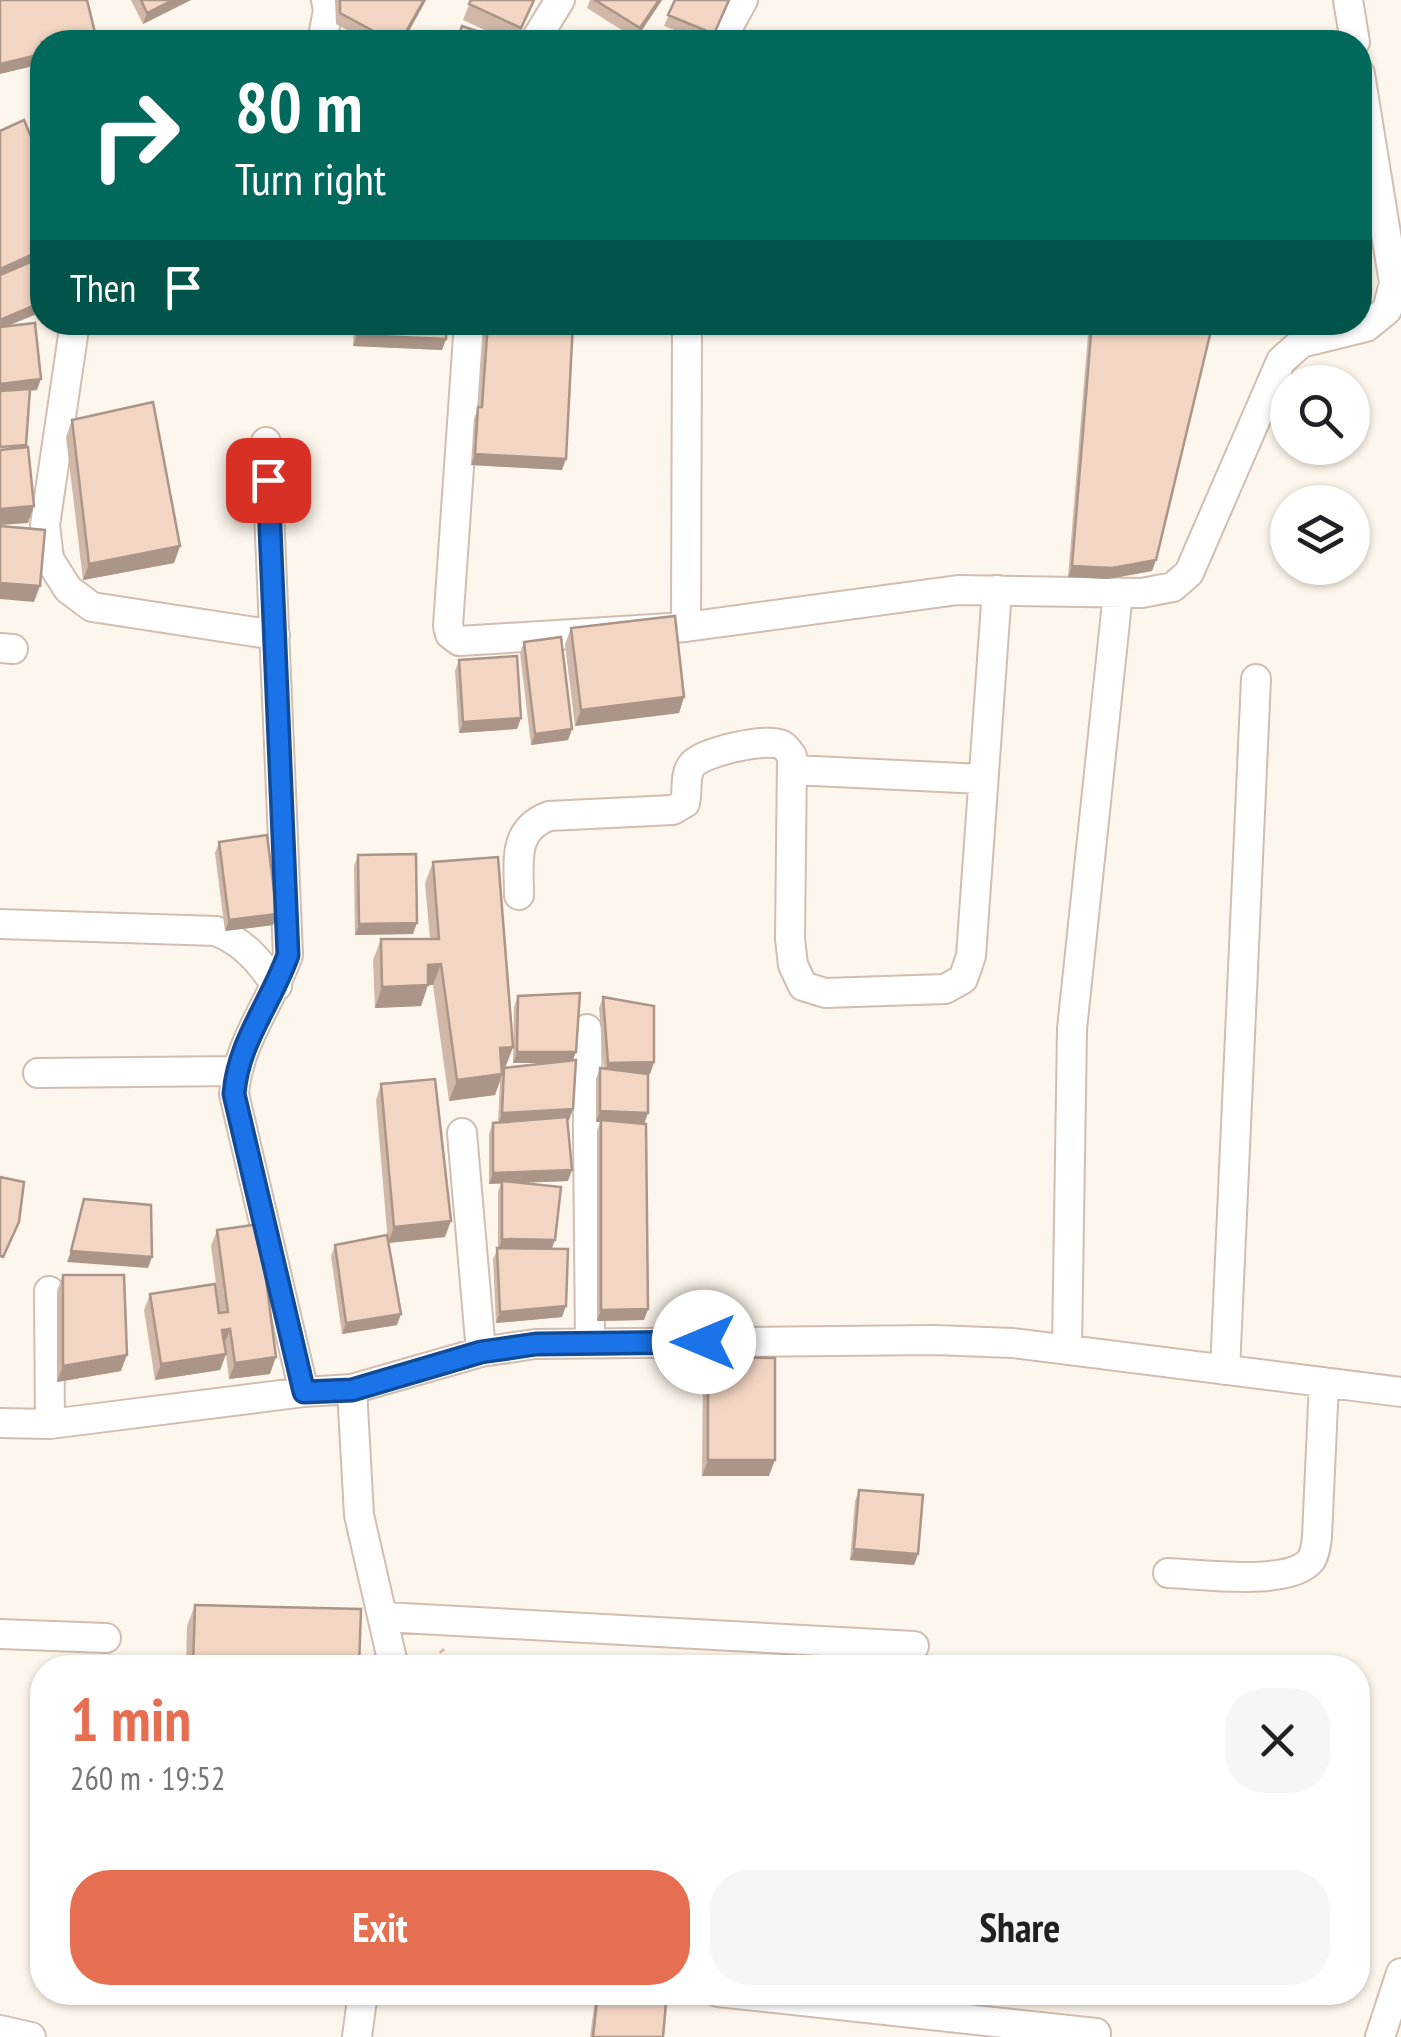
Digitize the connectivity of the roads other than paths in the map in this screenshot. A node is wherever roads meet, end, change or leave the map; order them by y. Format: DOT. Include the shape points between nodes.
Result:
graph roads {
  1 [pos="326,0"];
  2 [pos="560,0"];
  3 [pos="743,0"];
  4 [pos="1348,0"];
  5 [pos="324,30"];
  6 [pos="541,30"];
  7 [pos="727,30"];
  8 [pos="1353,30"];
  9 [pos="1372,148"];
  10 [pos="1372,322"];
  11 [pos="73,335"];
  12 [pos="468,335"];
  13 [pos="686,335"];
  14 [pos="1334,335"];
  15 [pos="266,442"];
  16 [pos="997,590"];
  17 [pos="1118,592"];
  18 [pos="686,627"];
  19 [pos="275,635"];
  20 [pos="1256,679"];
  21 [pos="793,770"];
  22 [pos="982,780"];
  23 [pos="518,896"];
  24 [pos="0,924"];
  25 [pos="277,986"];
  26 [pos="588,1028"];
  27 [pos="236,1071"];
  28 [pos="38,1073"];
  29 [pos="462,1133"];
  30 [pos="49,1290"];
  31 [pos="590,1343"];
  32 [pos="1066,1349"];
  33 [pos="481,1352"];
  34 [pos="1225,1370"];
  35 [pos="1324,1382"];
  36 [pos="352,1390"];
  37 [pos="304,1392"];
  38 [pos="1401,1392"];
  39 [pos="0,1424"];
  40 [pos="50,1424"];
  41 [pos="1168,1573"];
  42 [pos="384,1618"];
  43 [pos="0,1634"];
  44 [pos="106,1638"];
  45 [pos="914,1646"];
  46 [pos="391,1655"];
  47 [pos="1401,1973"];
  48 [pos="361,2005"];
  49 [pos="838,2005"];
  50 [pos="0,2030"];
  51 [pos="1096,2033"];
  52 [pos="32,2037"];
  53 [pos="357,2037"];
  54 [pos="1380,2037"];
  1 -- 5 [label="street"];
  2 -- 6 [label="street"];
  3 -- 7 [label="street"];
  4 -- 8 [label="street"];
  9 -- 10 [label="street" via="1394,284 1387,310"];
  11 -- 19 [label="street" via="44,525 49,559 68,589 92,607"];
  12 -- 18 [label="street" via="450,634 470,643"];
  13 -- 18 [label="street"];
  14 -- 17 [label="street" via="1301,343 1281,361 1189,573 1173,587"];
  15 -- 19 [label="street"];
  16 -- 17 [label="street"];
  16 -- 18 [label="street"];
  16 -- 22 [label="street"];
  17 -- 32 [label="street" via="1072,1028"];
  19 -- 25 [label="street" via="289,928"];
  20 -- 34 [label="street"];
  21 -- 22 [label="street"];
  21 -- 22 [label="street" via="793,965 803,986 825,994 945,989 963,979 971,956"];
  21 -- 23 [label="street" via="792,756 774,742 710,752 694,762 685,803 673,810 550,816 532,823 522,837"];
  24 -- 25 [label="street" via="216,931 254,953"];
  25 -- 27 [label="street"];
  26 -- 31 [label="street"];
  27 -- 28 [label="street"];
  27 -- 37 [label="street" via="234,1094"];
  29 -- 33 [label="street"];
  30 -- 40 [label="street"];
  31 -- 32 [label="street" via="934,1340"];
  31 -- 33 [label="street"];
  32 -- 34 [label="street"];
  33 -- 36 [label="street"];
  34 -- 35 [label="street"];
  35 -- 38 [label="street"];
  35 -- 41 [label="street" via="1313,1558 1277,1576"];
  36 -- 37 [label="street"];
  36 -- 42 [label="street" via="358,1515"];
  37 -- 40 [label="street"];
  39 -- 40 [label="street"];
  42 -- 45 [label="street"];
  42 -- 46 [label="street"];
  43 -- 44 [label="street"];
  47 -- 54 [label="street"];
  48 -- 53 [label="street"];
  49 -- 51 [label="street"];
  50 -- 52 [label="street"];
}
